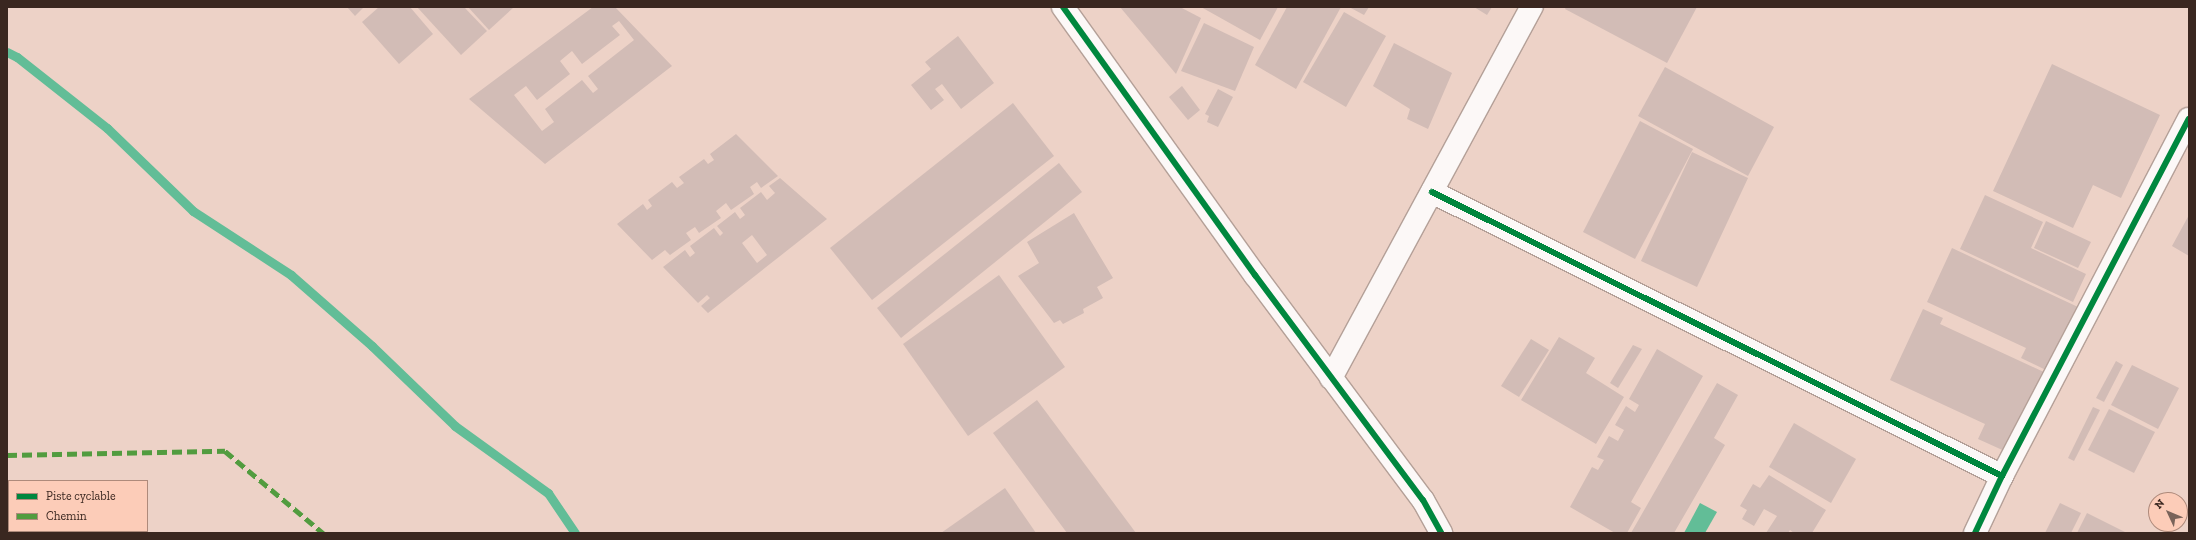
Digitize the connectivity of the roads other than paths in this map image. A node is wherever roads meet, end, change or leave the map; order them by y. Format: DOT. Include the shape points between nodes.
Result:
graph roads {
  1 [pos="1062,7"];
  2 [pos="1532,7"];
  3 [pos="2189,119"];
  4 [pos="1432,192"];
  5 [pos="1331,378"];
  6 [pos="2002,476"];
  7 [pos="1442,533"];
  8 [pos="1974,533"];
  1 -- 5 [label="street"];
  2 -- 4 [label="street"];
  3 -- 6 [label="street"];
  4 -- 5 [label="street"];
  4 -- 6 [label="street"];
  5 -- 7 [label="street" via="1423,500"];
  6 -- 8 [label="street"];
}
